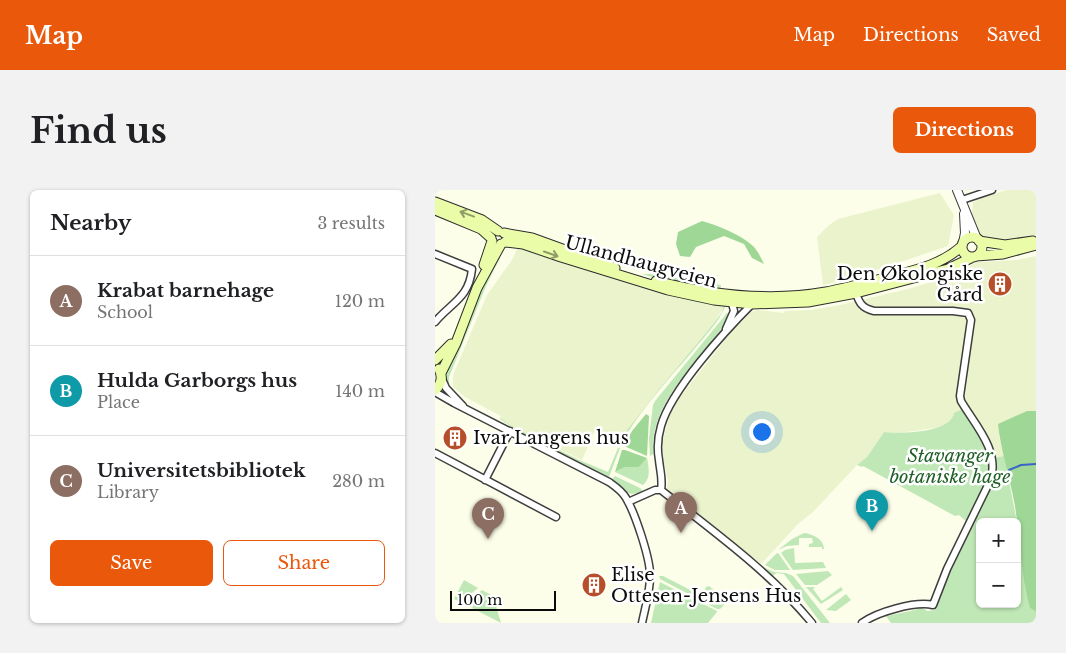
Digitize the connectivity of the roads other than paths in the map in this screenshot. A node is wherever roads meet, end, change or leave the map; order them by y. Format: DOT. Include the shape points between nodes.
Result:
graph roads {
  1 [pos="957,190"];
  2 [pos="992,190"];
  3 [pos="962,200"];
  4 [pos="435,202"];
  5 [pos="435,210"];
  6 [pos="499,238"];
  7 [pos="978,240"];
  8 [pos="1036,240"];
  9 [pos="963,245"];
  10 [pos="1036,245"];
  11 [pos="435,254"];
  12 [pos="975,256"];
  13 [pos="855,290"];
  14 [pos="732,303"];
  15 [pos="752,304"];
  16 [pos="435,322"];
  17 [pos="723,334"];
  18 [pos="457,336"];
  19 [pos="435,360"];
  20 [pos="439,372"];
  21 [pos="435,391"];
  22 [pos="464,407"];
  23 [pos="510,432"];
  24 [pos="435,453"];
  25 [pos="485,480"];
  26 [pos="661,490"];
  27 [pos="628,502"];
  28 [pos="556,517"];
  29 [pos="642,623"];
  30 [pos="812,623"];
  31 [pos="862,623"];
  1 -- 3 [label="street"];
  2 -- 3 [label="street"];
  3 -- 7 [label="street"];
  3 -- 9 [label="street" via="965,221"];
  6 -- 4 [label="main road, one-way" via="482,220"];
  5 -- 6 [label="main road"];
  6 -- 13 [label="main road, Ullandhaugveien" via="526,236 627,272 692,289 776,297"];
  6 -- 14 [label="main road, Ullandhaugveien, one-way" via="668,290"];
  6 -- 18 [label="main road"];
  7 -- 8 [label="main road" via="1005,246"];
  7 -- 9 [label="main road" via="969,238"];
  7 -- 12 [label="main road" via="981,249"];
  9 -- 12 [label="main road" via="965,254"];
  9 -- 13 [label="main road, Ullandhaugveien" via="949,257 930,266"];
  10 -- 12 [label="main road, Ullandhaugveien" via="1003,254"];
  11 -- 16 [label="street" via="472,268 462,296"];
  12 -- 13 [label="main road, Ullandhaugveien" via="948,269"];
  13 -- 15 [label="main road, Ullandhaugveien" via="809,302"];
  13 -- 31 [label="street" via="862,305 874,311 968,313 971,320 960,396 985,439 994,467 933,605 923,603 883,611"];
  14 -- 15 [label="main road, Ullandhaugveien"];
  14 -- 17 [label="street" via="733,316"];
  15 -- 17 [label="street"];
  17 -- 26 [label="street" via="666,411 658,442 663,480"];
  18 -- 19 [label="main road"];
  18 -- 20 [label="main road"];
  20 -- 21 [label="main road" via="439,386"];
  20 -- 22 [label="street" via="446,388"];
  21 -- 22 [label="street"];
  22 -- 23 [label="street"];
  23 -- 25 [label="street"];
  23 -- 27 [label="street" via="609,482 621,491"];
  24 -- 25 [label="street"];
  25 -- 28 [label="street"];
  26 -- 27 [label="street"];
  26 -- 30 [label="street" via="759,568"];
  27 -- 29 [label="street" via="650,571"];
}
